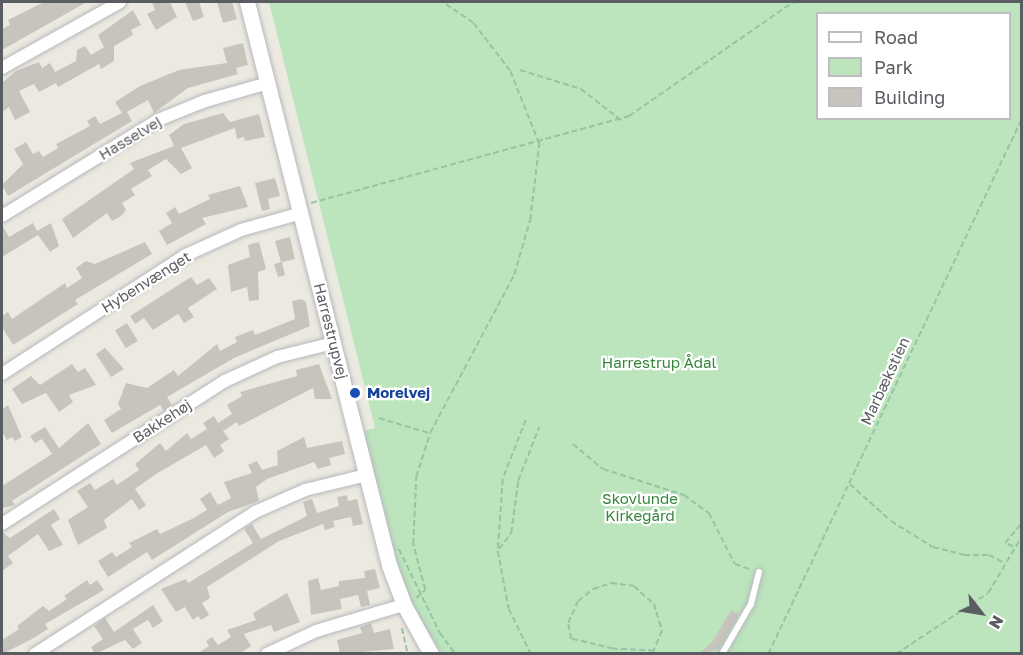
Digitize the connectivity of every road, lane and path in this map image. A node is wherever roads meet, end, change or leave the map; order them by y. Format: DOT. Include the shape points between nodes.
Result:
graph roads {
  1 [pos="120,2"];
  2 [pos="247,2"];
  3 [pos="442,2"];
  4 [pos="792,2"];
  5 [pos="2,68"];
  6 [pos="520,70"];
  7 [pos="268,83"];
  8 [pos="1022,118"];
  9 [pos="621,120"];
  10 [pos="539,144"];
  11 [pos="307,205"];
  12 [pos="2,216"];
  13 [pos="333,343"];
  14 [pos="2,374"];
  15 [pos="379,418"];
  16 [pos="526,420"];
  17 [pos="539,427"];
  18 [pos="430,433"];
  19 [pos="573,444"];
  20 [pos="367,475"];
  21 [pos="849,483"];
  22 [pos="1022,523"];
  23 [pos="2,524"];
  24 [pos="1017,528"];
  25 [pos="1022,536"];
  26 [pos="1019,539"];
  27 [pos="396,542"];
  28 [pos="1013,547"];
  29 [pos="498,551"];
  30 [pos="1003,562"];
  31 [pos="759,572"];
  32 [pos="420,596"];
  33 [pos="400,607"];
  34 [pos="646,653"];
  35 [pos="35,654"];
  36 [pos="267,654"];
  37 [pos="408,654"];
  38 [pos="431,654"];
  39 [pos="455,654"];
  40 [pos="531,654"];
  41 [pos="722,654"];
  42 [pos="768,654"];
  43 [pos="896,654"];
  1 -- 5 [label="street"];
  2 -- 7 [label="street, Harrestrupvej"];
  3 -- 10 [label="path" via="473,23 510,71"];
  4 -- 9 [label="path"];
  6 -- 9 [label="path" via="581,89"];
  7 -- 11 [label="street, Harrestrupvej"];
  7 -- 12 [label="street, Hasselvej" via="205,101 158,120"];
  8 -- 21 [label="path, Marbækstien"];
  9 -- 10 [label="path"];
  10 -- 11 [label="path"];
  10 -- 18 [label="path" via="530,220 514,275"];
  11 -- 13 [label="street, Harrestrupvej"];
  11 -- 14 [label="street, Hybenvænget" via="186,255"];
  13 -- 20 [label="street, Harrestrupvej"];
  13 -- 23 [label="street, Bakkehøj" via="277,357 225,381"];
  15 -- 18 [label="path"];
  16 -- 29 [label="path" via="503,479"];
  17 -- 29 [label="path" via="518,481 511,533"];
  18 -- 32 [label="path" via="412,508 413,544 425,590"];
  19 -- 31 [label="path" via="594,464 614,474 662,484 684,495 709,513 735,564"];
  20 -- 33 [label="street, Harrestrupvej"];
  20 -- 35 [label="street" via="305,490 255,512"];
  21 -- 30 [label="path" via="891,521 933,547 964,555 989,555"];
  21 -- 42 [label="path, Marbækstien"];
  22 -- 24 [label="path"];
  24 -- 26 [label="path"];
  24 -- 28 [label="path" via="1005,543"];
  25 -- 26 [label="path"];
  26 -- 28 [label="path"];
  27 -- 32 [label="path"];
  28 -- 30 [label="path"];
  29 -- 40 [label="path" via="509,609"];
  30 -- 43 [label="path" via="988,593"];
  31 -- 41 [label="lane" via="747,613"];
  32 -- 39 [label="path"];
  33 -- 36 [label="street" via="316,631"];
  33 -- 37 [label="path"];
  33 -- 38 [label="street, Harrestrupvej"];
  34 -- 34 [label="path" via="574,642 568,623 578,601 593,588 611,583 641,590 662,622 659,644"];
}
